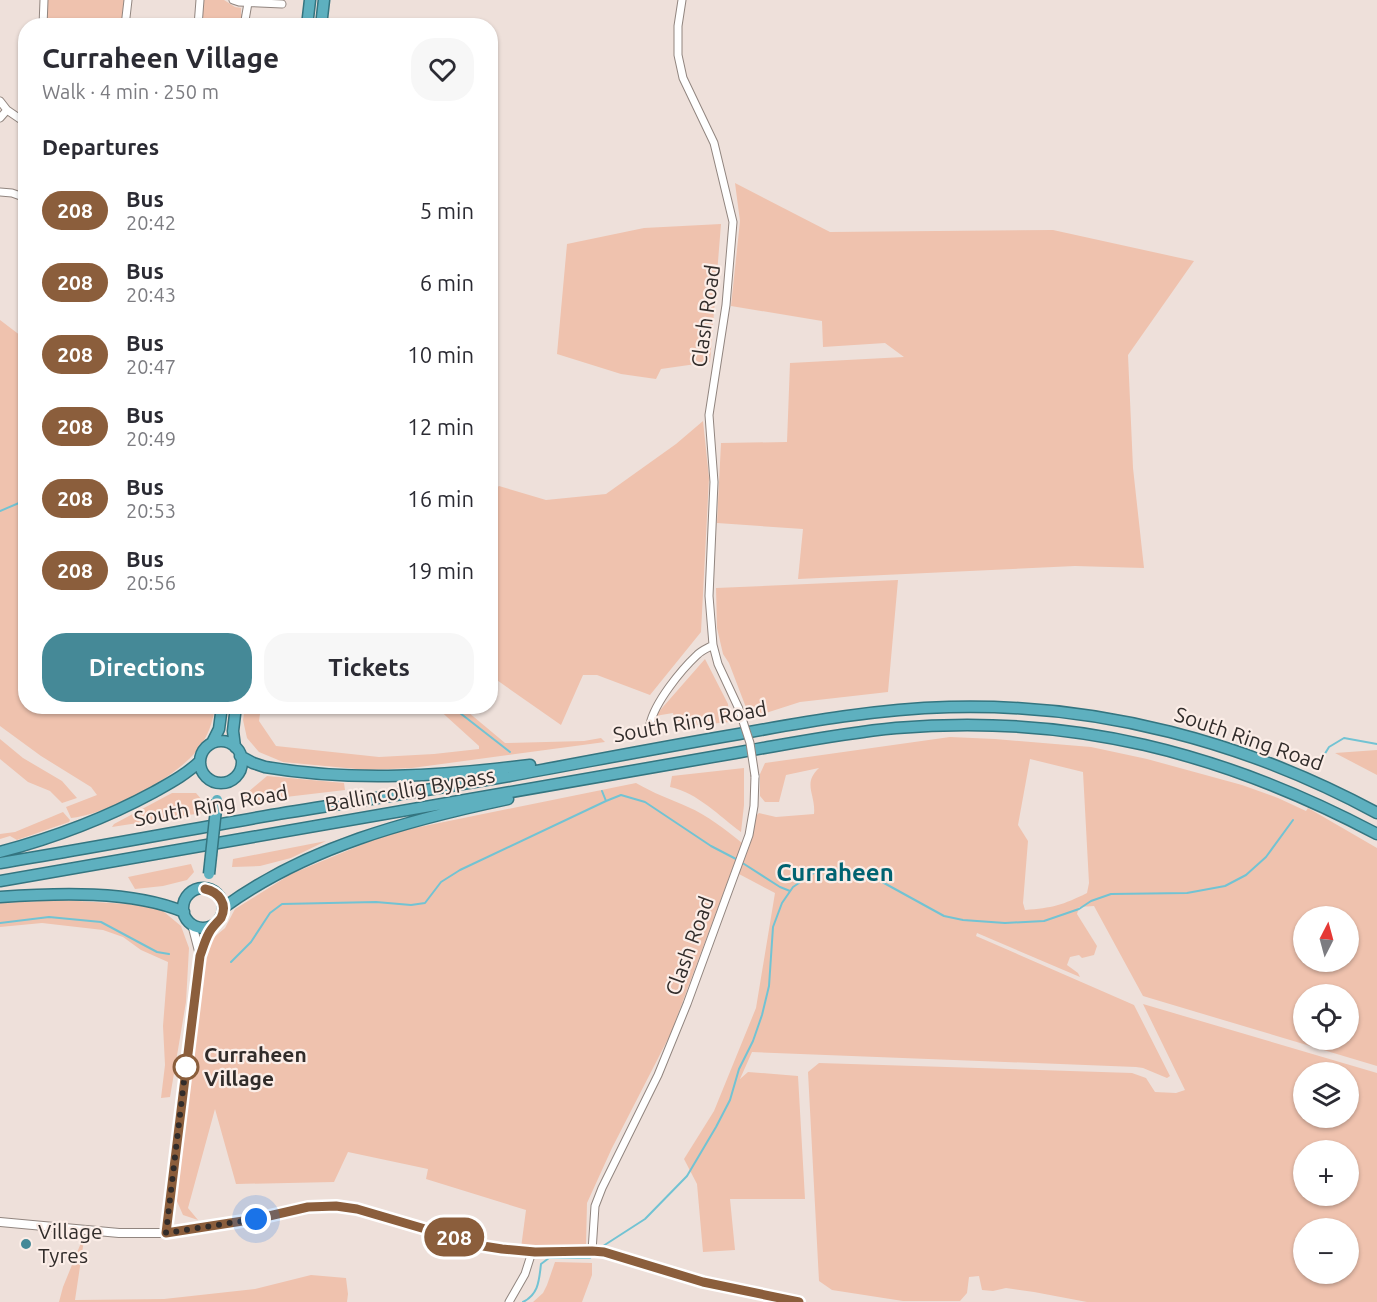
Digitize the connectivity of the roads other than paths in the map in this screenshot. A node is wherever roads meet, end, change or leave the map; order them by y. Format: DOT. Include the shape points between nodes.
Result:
graph roads {
  1 [pos="44,0"];
  2 [pos="128,0"];
  3 [pos="200,0"];
  4 [pos="233,0"];
  5 [pos="310,0"];
  6 [pos="324,0"];
  7 [pos="682,0"];
  8 [pos="248,3"];
  9 [pos="282,4"];
  10 [pos="43,18"];
  11 [pos="126,18"];
  12 [pos="199,18"];
  13 [pos="245,18"];
  14 [pos="308,18"];
  15 [pos="322,18"];
  16 [pos="0,101"];
  17 [pos="7,110"];
  18 [pos="0,118"];
  19 [pos="18,118"];
  20 [pos="0,192"];
  21 [pos="18,195"];
  22 [pos="713,645"];
  23 [pos="221,714"];
  24 [pos="235,714"];
  25 [pos="650,724"];
  26 [pos="213,743"];
  27 [pos="238,751"];
  28 [pos="614,755"];
  29 [pos="200,761"];
  30 [pos="613,775"];
  31 [pos="229,781"];
  32 [pos="212,782"];
  33 [pos="217,800"];
  34 [pos="1377,813"];
  35 [pos="1377,834"];
  36 [pos="0,852"];
  37 [pos="0,863"];
  38 [pos="209,874"];
  39 [pos="0,882"];
  40 [pos="198,889"];
  41 [pos="217,894"];
  42 [pos="0,897"];
  43 [pos="223,908"];
  44 [pos="184,912"];
  45 [pos="192,924"];
  46 [pos="214,925"];
  47 [pos="200,956"];
  48 [pos="0,1222"];
  49 [pos="166,1233"];
  50 [pos="592,1251"];
  51 [pos="532,1252"];
  52 [pos="509,1302"];
  53 [pos="796,1302"];
  1 -- 10 [label="street"];
  2 -- 11 [label="street"];
  3 -- 12 [label="street"];
  4 -- 8 [label="street"];
  5 -- 14 [label="highway"];
  6 -- 15 [label="highway"];
  7 -- 22 [label="street, Clash Road" via="678,55 683,78 714,143 733,222 726,304 709,416 714,482 710,596"];
  8 -- 9 [label="street"];
  8 -- 13 [label="street"];
  16 -- 17 [label="street"];
  17 -- 18 [label="street"];
  17 -- 19 [label="street"];
  20 -- 21 [label="street"];
  22 -- 25 [label="street" via="699,653 684,670 659,702"];
  22 -- 50 [label="street, Clash Road, bridge" via="750,743 754,806 743,852 687,1004 658,1075 595,1206"];
  23 -- 26 [label="highway"];
  24 -- 27 [label="highway"];
  26 -- 27 [label="highway" via="224,742"];
  26 -- 29 [label="highway" via="203,750"];
  27 -- 28 [label="highway" via="252,763 276,769 383,776 478,772"];
  27 -- 31 [label="highway" via="242,762"];
  28 -- 34 [label="highway, South Ring Road" via="872,712 950,707 1023,709 1134,723 1213,743 1289,770"];
  28 -- 37 [label="highway, South Ring Road"];
  29 -- 32 [label="highway" via="203,773"];
  29 -- 36 [label="highway" via="165,786 121,809"];
  30 -- 35 [label="highway, South Ring Road" via="856,733 939,726 1018,727 1103,736 1215,763 1291,792"];
  30 -- 39 [label="highway, Ballincollig Bypass"];
  30 -- 43 [label="highway" via="379,831 328,850"];
  31 -- 32 [label="highway"];
  31 -- 33 [label="highway"];
  32 -- 33 [label="highway"];
  33 -- 38 [label="highway, bridge"];
  38 -- 40 [label="highway"];
  38 -- 41 [label="highway"];
  40 -- 41 [label="highway"];
  40 -- 44 [label="highway" via="185,900"];
  41 -- 43 [label="highway"];
  42 -- 44 [label="highway" via="122,898 155,901"];
  43 -- 46 [label="highway"];
  44 -- 45 [label="highway"];
  45 -- 46 [label="highway" via="203,928"];
  45 -- 47 [label="street"];
  46 -- 47 [label="street"];
  47 -- 49 [label="street"];
  48 -- 49 [label="street" via="119,1233"];
  49 -- 51 [label="street" via="308,1207 336,1206 483,1246"];
  50 -- 51 [label="street"];
  50 -- 53 [label="street" via="675,1275"];
  51 -- 52 [label="street"];
}
